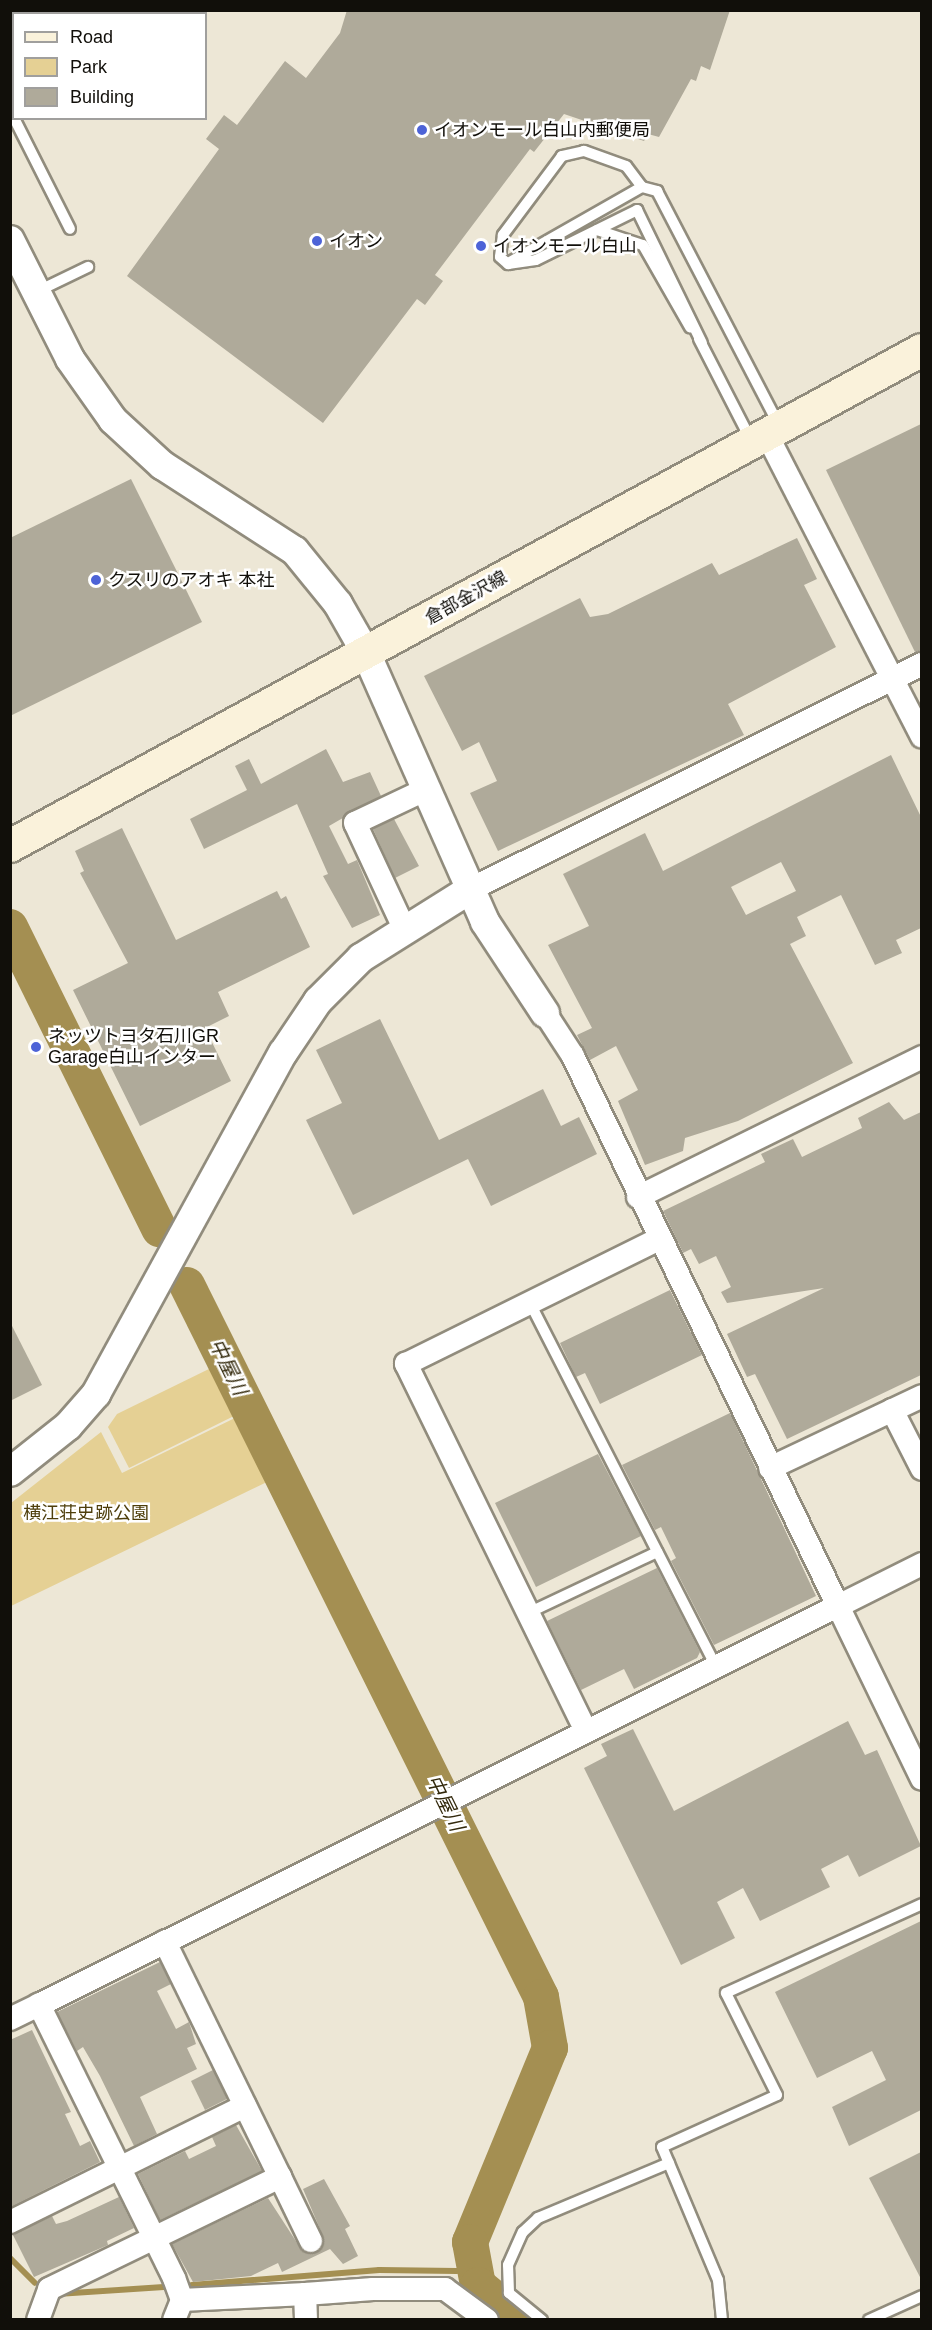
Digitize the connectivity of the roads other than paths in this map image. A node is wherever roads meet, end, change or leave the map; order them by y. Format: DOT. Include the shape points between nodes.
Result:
graph roads {
  1 [pos="15,120"];
  2 [pos="642,187"];
  3 [pos="70,229"];
  4 [pos="596,230"];
  5 [pos="10,240"];
  6 [pos="508,264"];
  7 [pos="88,267"];
  8 [pos="36,292"];
  9 [pos="702,343"];
  10 [pos="921,350"];
  11 [pos="767,435"];
  12 [pos="366,653"];
  13 [pos="921,664"];
  14 [pos="893,678"];
  15 [pos="921,736"];
  16 [pos="427,789"];
  17 [pos="10,846"];
  18 [pos="471,889"];
  19 [pos="404,928"];
  20 [pos="544,1013"];
  21 [pos="921,1057"];
  22 [pos="638,1197"];
  23 [pos="659,1239"];
  24 [pos="530,1303"];
  25 [pos="921,1396"];
  26 [pos="892,1410"];
  27 [pos="770,1468"];
  28 [pos="921,1469"];
  29 [pos="10,1472"];
  30 [pos="657,1552"];
  31 [pos="921,1564"];
  32 [pos="838,1606"];
  33 [pos="528,1613"];
  34 [pos="716,1666"];
  35 [pos="585,1729"];
  36 [pos="921,1779"];
  37 [pos="921,1905"];
  38 [pos="165,1942"];
  39 [pos="39,2005"];
  40 [pos="10,2019"];
  41 [pos="245,2106"];
  42 [pos="669,2163"];
  43 [pos="119,2168"];
  44 [pos="280,2177"];
  45 [pos="10,2222"];
  46 [pos="155,2240"];
  47 [pos="311,2241"];
  48 [pos="305,2294"];
  49 [pos="921,2296"];
  50 [pos="178,2310"];
  51 [pos="38,2319"];
  52 [pos="306,2319"];
  53 [pos="487,2319"];
  54 [pos="542,2319"];
  55 [pos="722,2319"];
  56 [pos="869,2319"];
  1 -- 3 [label="lane"];
  2 -- 6 [label="lane"];
  2 -- 6 [label="lane" via="626,166 584,151 562,156 503,235 500,257"];
  2 -- 11 [label="lane" via="664,196"];
  4 -- 6 [label="lane" via="536,260"];
  4 -- 9 [label="lane" via="614,231 643,245"];
  4 -- 9 [label="lane" via="637,210"];
  5 -- 8 [label="street"];
  7 -- 8 [label="lane"];
  8 -- 12 [label="street" via="70,359 113,420 162,465 295,551 338,604"];
  9 -- 11 [label="lane"];
  10 -- 11 [label="main road, 倉部金沢線"];
  11 -- 12 [label="main road, 倉部金沢線"];
  11 -- 14 [label="street"];
  12 -- 16 [label="street"];
  12 -- 17 [label="main road, 倉部金沢線"];
  13 -- 14 [label="street"];
  14 -- 15 [label="street"];
  14 -- 18 [label="street"];
  16 -- 18 [label="street"];
  16 -- 19 [label="street" via="355,823"];
  18 -- 19 [label="street"];
  18 -- 20 [label="street" via="485,922"];
  19 -- 29 [label="street" via="361,958 318,1001 283,1053 96,1394 60,1433"];
  20 -- 22 [label="street" via="573,1056"];
  21 -- 22 [label="street"];
  22 -- 23 [label="street"];
  23 -- 24 [label="street"];
  23 -- 27 [label="street"];
  24 -- 30 [label="lane"];
  24 -- 33 [label="street" via="406,1364"];
  25 -- 26 [label="street"];
  26 -- 27 [label="street"];
  26 -- 28 [label="street"];
  27 -- 32 [label="street"];
  30 -- 33 [label="lane"];
  30 -- 34 [label="lane"];
  31 -- 32 [label="street"];
  32 -- 34 [label="street"];
  32 -- 36 [label="street"];
  33 -- 35 [label="street"];
  34 -- 35 [label="street"];
  35 -- 38 [label="street"];
  37 -- 42 [label="lane" via="726,1993 777,2095 662,2147"];
  38 -- 39 [label="street"];
  38 -- 41 [label="street"];
  39 -- 40 [label="street"];
  39 -- 43 [label="street"];
  41 -- 43 [label="street"];
  41 -- 44 [label="street"];
  42 -- 54 [label="lane" via="538,2218 523,2232 508,2265 509,2293"];
  42 -- 55 [label="lane" via="718,2280"];
  43 -- 45 [label="street"];
  43 -- 46 [label="street"];
  44 -- 46 [label="street"];
  44 -- 47 [label="street"];
  46 -- 50 [label="street"];
  46 -- 51 [label="street" via="49,2289"];
  48 -- 50 [label="street"];
  48 -- 52 [label="street"];
  48 -- 53 [label="street" via="445,2289"];
  49 -- 56 [label="lane"];
}
